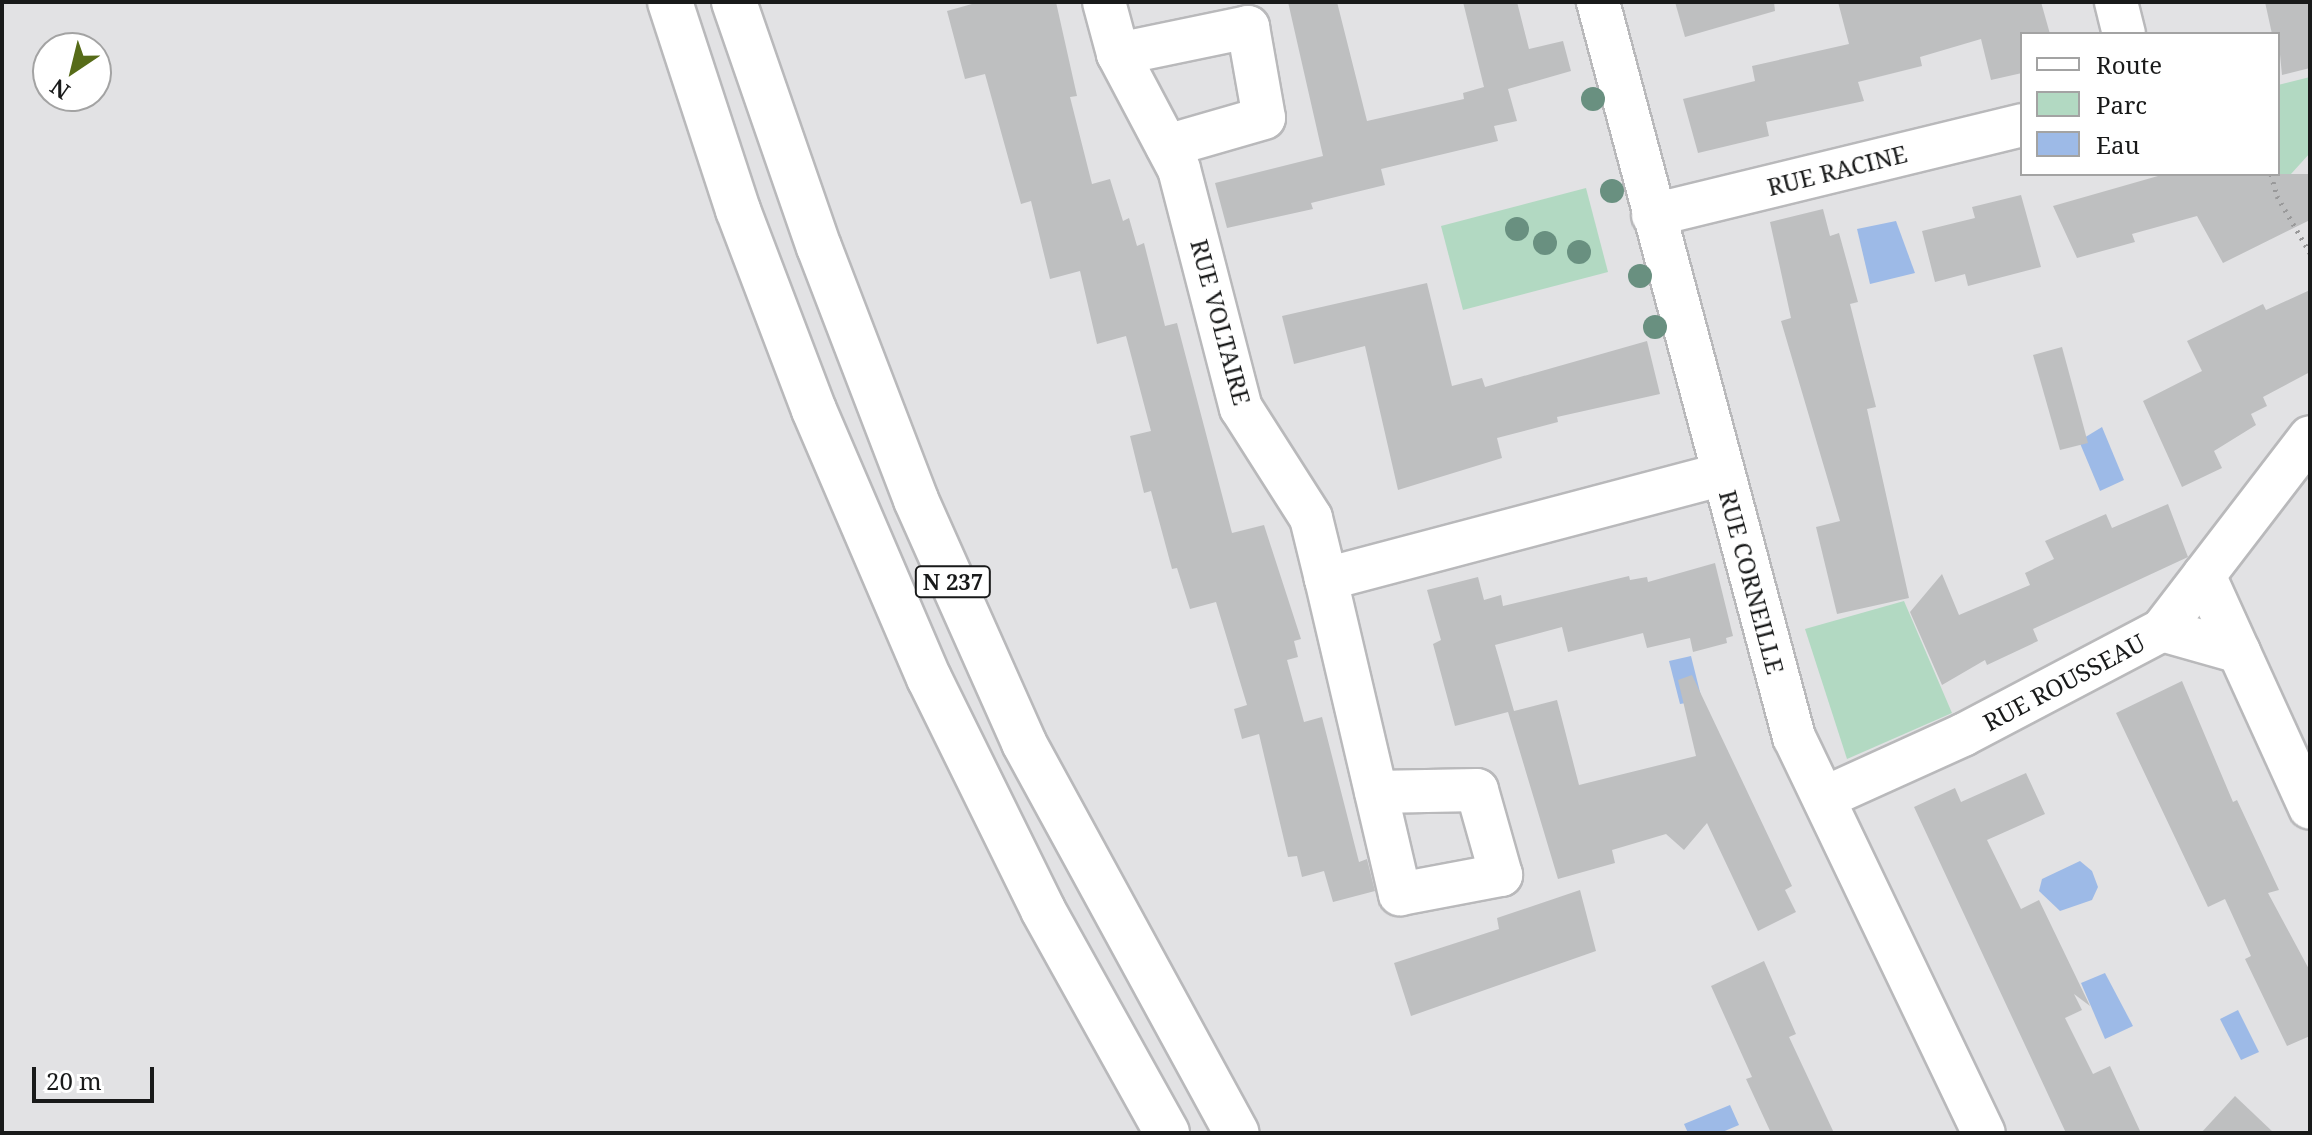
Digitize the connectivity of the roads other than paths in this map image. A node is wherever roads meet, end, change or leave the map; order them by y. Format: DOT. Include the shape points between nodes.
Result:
graph roads {
  1 [pos="670,2"];
  2 [pos="734,2"];
  3 [pos="1104,2"];
  4 [pos="1598,2"];
  5 [pos="2116,2"];
  6 [pos="2124,32"];
  7 [pos="1118,54"];
  8 [pos="2020,125"];
  9 [pos="1167,146"];
  10 [pos="1653,215"];
  11 [pos="2310,437"];
  12 [pos="1723,474"];
  13 [pos="2204,575"];
  14 [pos="1326,579"];
  15 [pos="2162,630"];
  16 [pos="2239,652"];
  17 [pos="1376,792"];
  18 [pos="1824,798"];
  19 [pos="2310,808"];
  20 [pos="1167,1133"];
  21 [pos="1237,1133"];
  22 [pos="1984,1133"];
  1 -- 20 [label="highway, N 237" via="738,210 803,382 929,678 1043,910"];
  2 -- 21 [label="highway, N 237" via="819,247 916,500 1018,728 1144,971"];
  3 -- 7 [label="street, RUE VOLTAIRE"];
  4 -- 10 [label="street, RUE CORNEILLE"];
  5 -- 6 [label="street"];
  7 -- 9 [label="street, RUE VOLTAIRE"];
  7 -- 9 [label="street" via="1248,27 1264,118"];
  8 -- 10 [label="street, RUE RACINE"];
  9 -- 14 [label="street, RUE VOLTAIRE" via="1179,169 1241,408 1311,518"];
  10 -- 12 [label="street, RUE CORNEILLE"];
  11 -- 13 [label="street"];
  12 -- 14 [label="street"];
  12 -- 18 [label="street, RUE CORNEILLE" via="1794,737"];
  13 -- 15 [label="street"];
  13 -- 16 [label="street"];
  14 -- 17 [label="street, RUE VOLTAIRE"];
  15 -- 16 [label="street, RUE ROUSSEAU"];
  15 -- 18 [label="street, RUE ROUSSEAU" via="1963,735"];
  16 -- 19 [label="street"];
  18 -- 22 [label="street, RUE CORNEILLE"];
}
